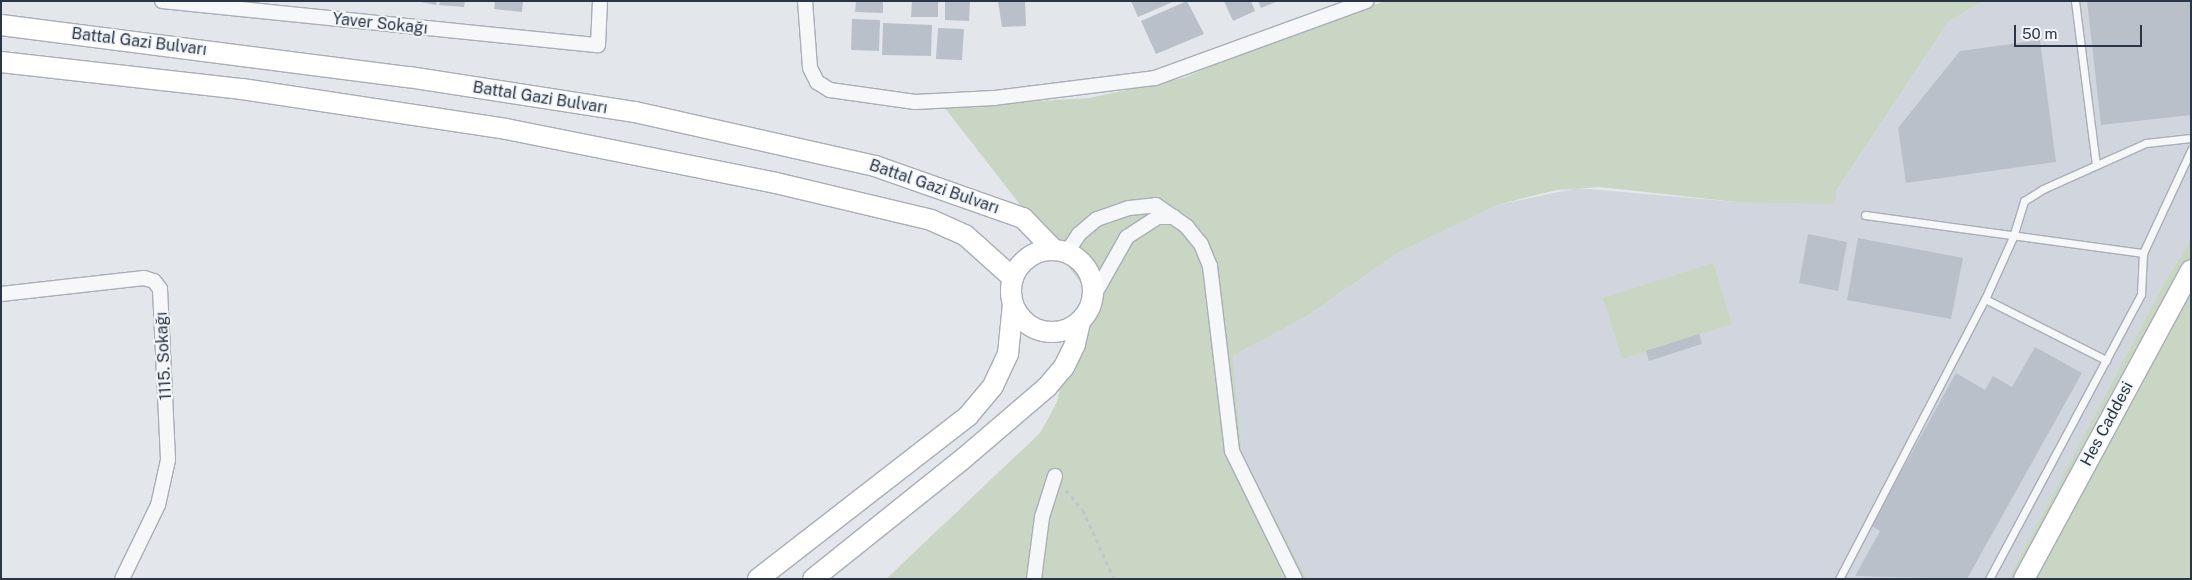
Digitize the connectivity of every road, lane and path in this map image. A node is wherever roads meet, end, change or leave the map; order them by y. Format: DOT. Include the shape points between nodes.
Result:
graph roads {
  1 [pos="162,1"];
  2 [pos="600,1"];
  3 [pos="805,1"];
  4 [pos="1366,1"];
  5 [pos="2075,1"];
  6 [pos="247,6"];
  7 [pos="1,25"];
  8 [pos="1,62"];
  9 [pos="2191,138"];
  10 [pos="2191,150"];
  11 [pos="2096,165"];
  12 [pos="1865,215"];
  13 [pos="1174,217"];
  14 [pos="2013,237"];
  15 [pos="1061,251"];
  16 [pos="2142,254"];
  17 [pos="2191,270"];
  18 [pos="1013,278"];
  19 [pos="1,294"];
  20 [pos="1093,297"];
  21 [pos="1985,299"];
  22 [pos="1013,304"];
  23 [pos="1080,322"];
  24 [pos="2106,360"];
  25 [pos="1055,476"];
  26 [pos="122,579"];
  27 [pos="758,579"];
  28 [pos="813,579"];
  29 [pos="1034,579"];
  30 [pos="1114,579"];
  31 [pos="1295,579"];
  32 [pos="1839,579"];
  33 [pos="1990,579"];
  34 [pos="2024,579"];
  1 -- 6 [label="street, Yaver Sokağı"];
  2 -- 6 [label="street, Yaver Sokağı" via="598,45"];
  3 -- 4 [label="street" via="810,68 817,82 830,90 915,102 994,98 1155,78"];
  5 -- 11 [label="lane"];
  7 -- 15 [label="street, Battal Gazi Bulvarı" via="409,77 635,112 875,166 1023,218"];
  8 -- 18 [label="street, Battal Gazi Bulvarı" via="242,89 506,129 776,183 931,220 965,235"];
  9 -- 11 [label="lane" via="2146,143"];
  10 -- 16 [label="lane"];
  11 -- 14 [label="lane" via="2043,188 2024,201"];
  12 -- 14 [label="lane"];
  13 -- 15 [label="street" via="1156,205 1129,208 1097,219"];
  13 -- 20 [label="street" via="1158,217 1127,237"];
  13 -- 31 [label="street" via="1201,244 1210,266 1232,451"];
  14 -- 16 [label="lane"];
  14 -- 21 [label="lane"];
  15 -- 18 [label="street" via="1029,257"];
  15 -- 20 [label="street" via="1088,270"];
  16 -- 24 [label="lane" via="2141,294"];
  17 -- 34 [label="street, Hes Caddesi"];
  18 -- 22 [label="street"];
  19 -- 26 [label="street, 1115. Sokağı" via="144,278 154,281 160,288 168,460 158,505"];
  20 -- 23 [label="street"];
  21 -- 24 [label="lane"];
  21 -- 32 [label="lane"];
  22 -- 23 [label="street" via="1029,325 1041,331 1055,332"];
  22 -- 27 [label="street" via="1008,354 992,386 968,416"];
  23 -- 28 [label="street" via="1075,344 1064,367 1046,387 964,458"];
  24 -- 33 [label="lane"];
  25 -- 29 [label="street" via="1042,516"];
  25 -- 30 [label="path" via="1083,510"];
}
